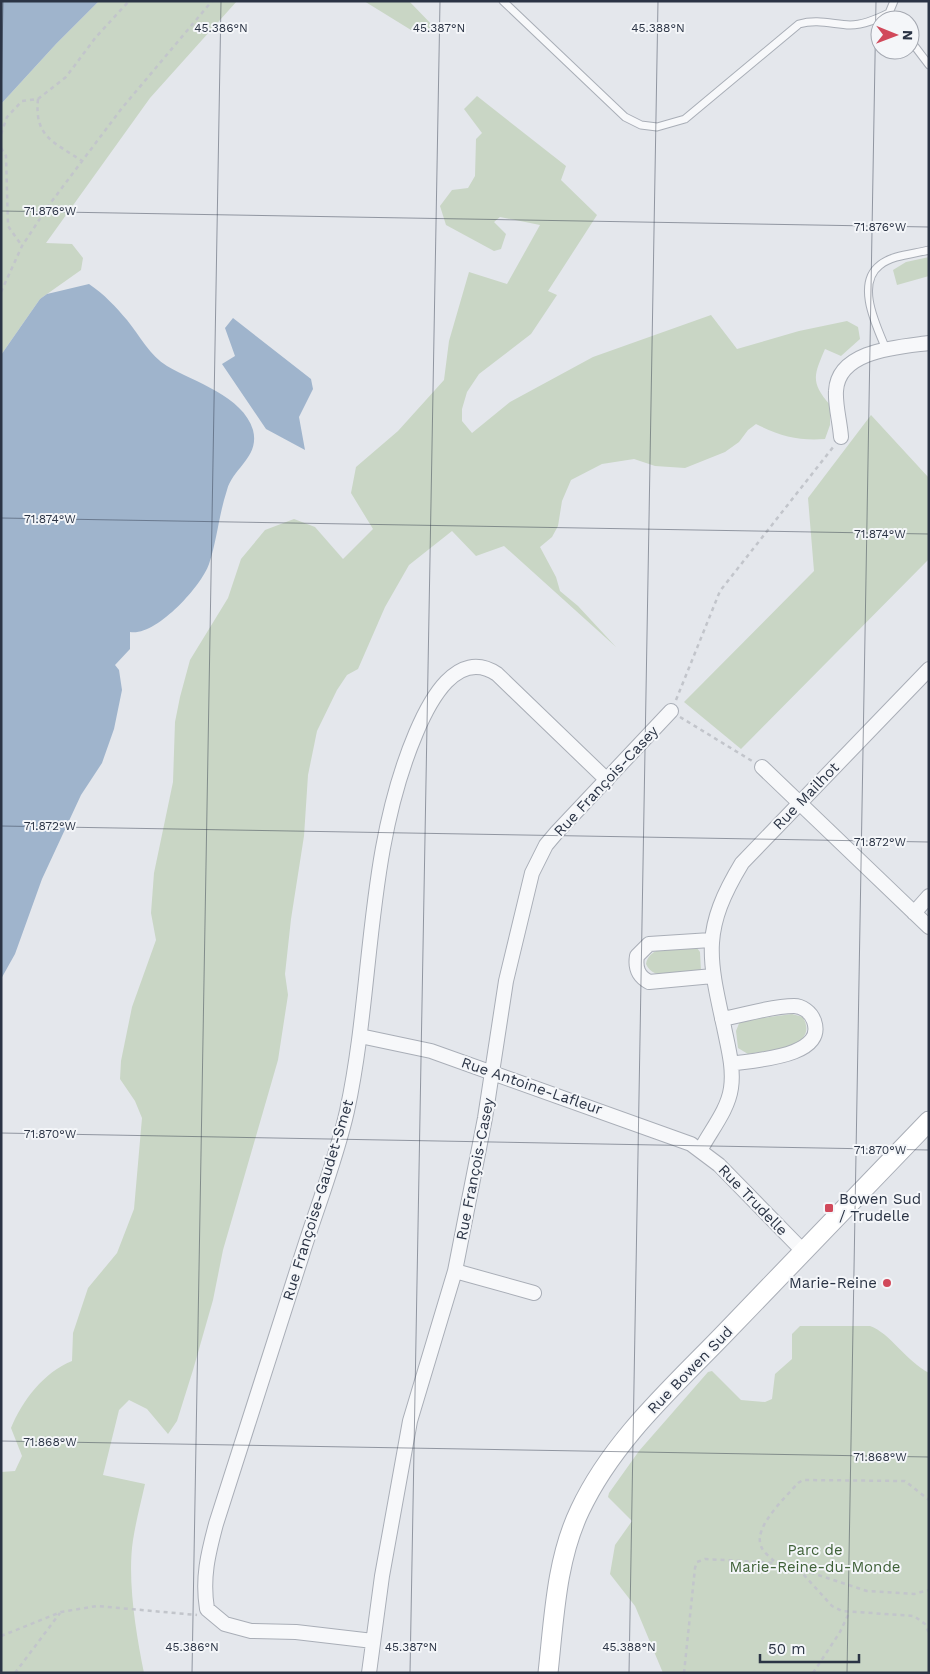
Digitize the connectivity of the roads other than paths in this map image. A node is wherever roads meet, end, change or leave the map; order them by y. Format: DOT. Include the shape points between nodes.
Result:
graph roads {
  1 [pos="503,1"];
  2 [pos="870,21"];
  3 [pos="920,53"];
  4 [pos="929,65"];
  5 [pos="929,250"];
  6 [pos="929,343"];
  7 [pos="886,349"];
  8 [pos="841,437"];
  9 [pos="929,669"];
  10 [pos="671,711"];
  11 [pos="762,767"];
  12 [pos="607,780"];
  13 [pos="800,802"];
  14 [pos="929,896"];
  15 [pos="914,913"];
  16 [pos="929,927"];
  17 [pos="711,940"];
  18 [pos="713,976"];
  19 [pos="722,1019"];
  20 [pos="360,1036"];
  21 [pos="731,1064"];
  22 [pos="492,1072"];
  23 [pos="929,1121"];
  24 [pos="701,1149"];
  25 [pos="804,1252"];
  26 [pos="455,1271"];
  27 [pos="534,1293"];
  28 [pos="373,1641"];
  29 [pos="369,1673"];
  30 [pos="548,1673"];
  1 -- 2 [label="lane" via="625,117 641,125 657,127 685,119 798,24 812,20 851,25"];
  3 -- 4 [label="lane"];
  5 -- 7 [label="lane" via="889,260 872,275 869,289 871,312"];
  6 -- 7 [label="street"];
  7 -- 8 [label="street" via="867,354 847,366 839,378 836,390"];
  9 -- 13 [label="street, Rue Mailhot"];
  10 -- 12 [label="street, Rue François-Casey"];
  11 -- 13 [label="street"];
  12 -- 20 [label="street, Rue Françoise-Gaudet-Smet" via="489,668 465,668 446,680 416,731 390,813 375,891"];
  12 -- 22 [label="street, Rue François-Casey" via="557,832 532,873 506,981"];
  13 -- 15 [label="street"];
  13 -- 17 [label="street, Rue Mailhot" via="742,863 722,899"];
  14 -- 15 [label="street"];
  15 -- 16 [label="street"];
  17 -- 18 [label="street, Rue Mailhot"];
  17 -- 18 [label="street" via="649,944 640,951 636,967 649,982"];
  18 -- 19 [label="street, Rue Mailhot"];
  19 -- 21 [label="street, Rue Mailhot"];
  19 -- 21 [label="street" via="794,1006 809,1013 815,1022 815,1035 803,1049"];
  20 -- 22 [label="street, Rue Antoine-Lafleur" via="418,1047"];
  20 -- 28 [label="street, Rue Françoise-Gaudet-Smet" via="339,1140 206,1560 204,1587 207,1609 225,1624 251,1631 296,1632"];
  21 -- 24 [label="street, Rue Mailhot" via="728,1102"];
  22 -- 24 [label="street, Rue Antoine-Lafleur"];
  22 -- 26 [label="street, Rue François-Casey"];
  23 -- 25 [label="street, Rue Bowen Sud"];
  24 -- 25 [label="street, Rue Trudelle"];
  25 -- 30 [label="street, Rue Bowen Sud" via="633,1430 590,1489 562,1567"];
  26 -- 27 [label="street"];
  26 -- 28 [label="street, Rue François-Casey" via="410,1421"];
  28 -- 29 [label="street, Rue François-Casey"];
}
